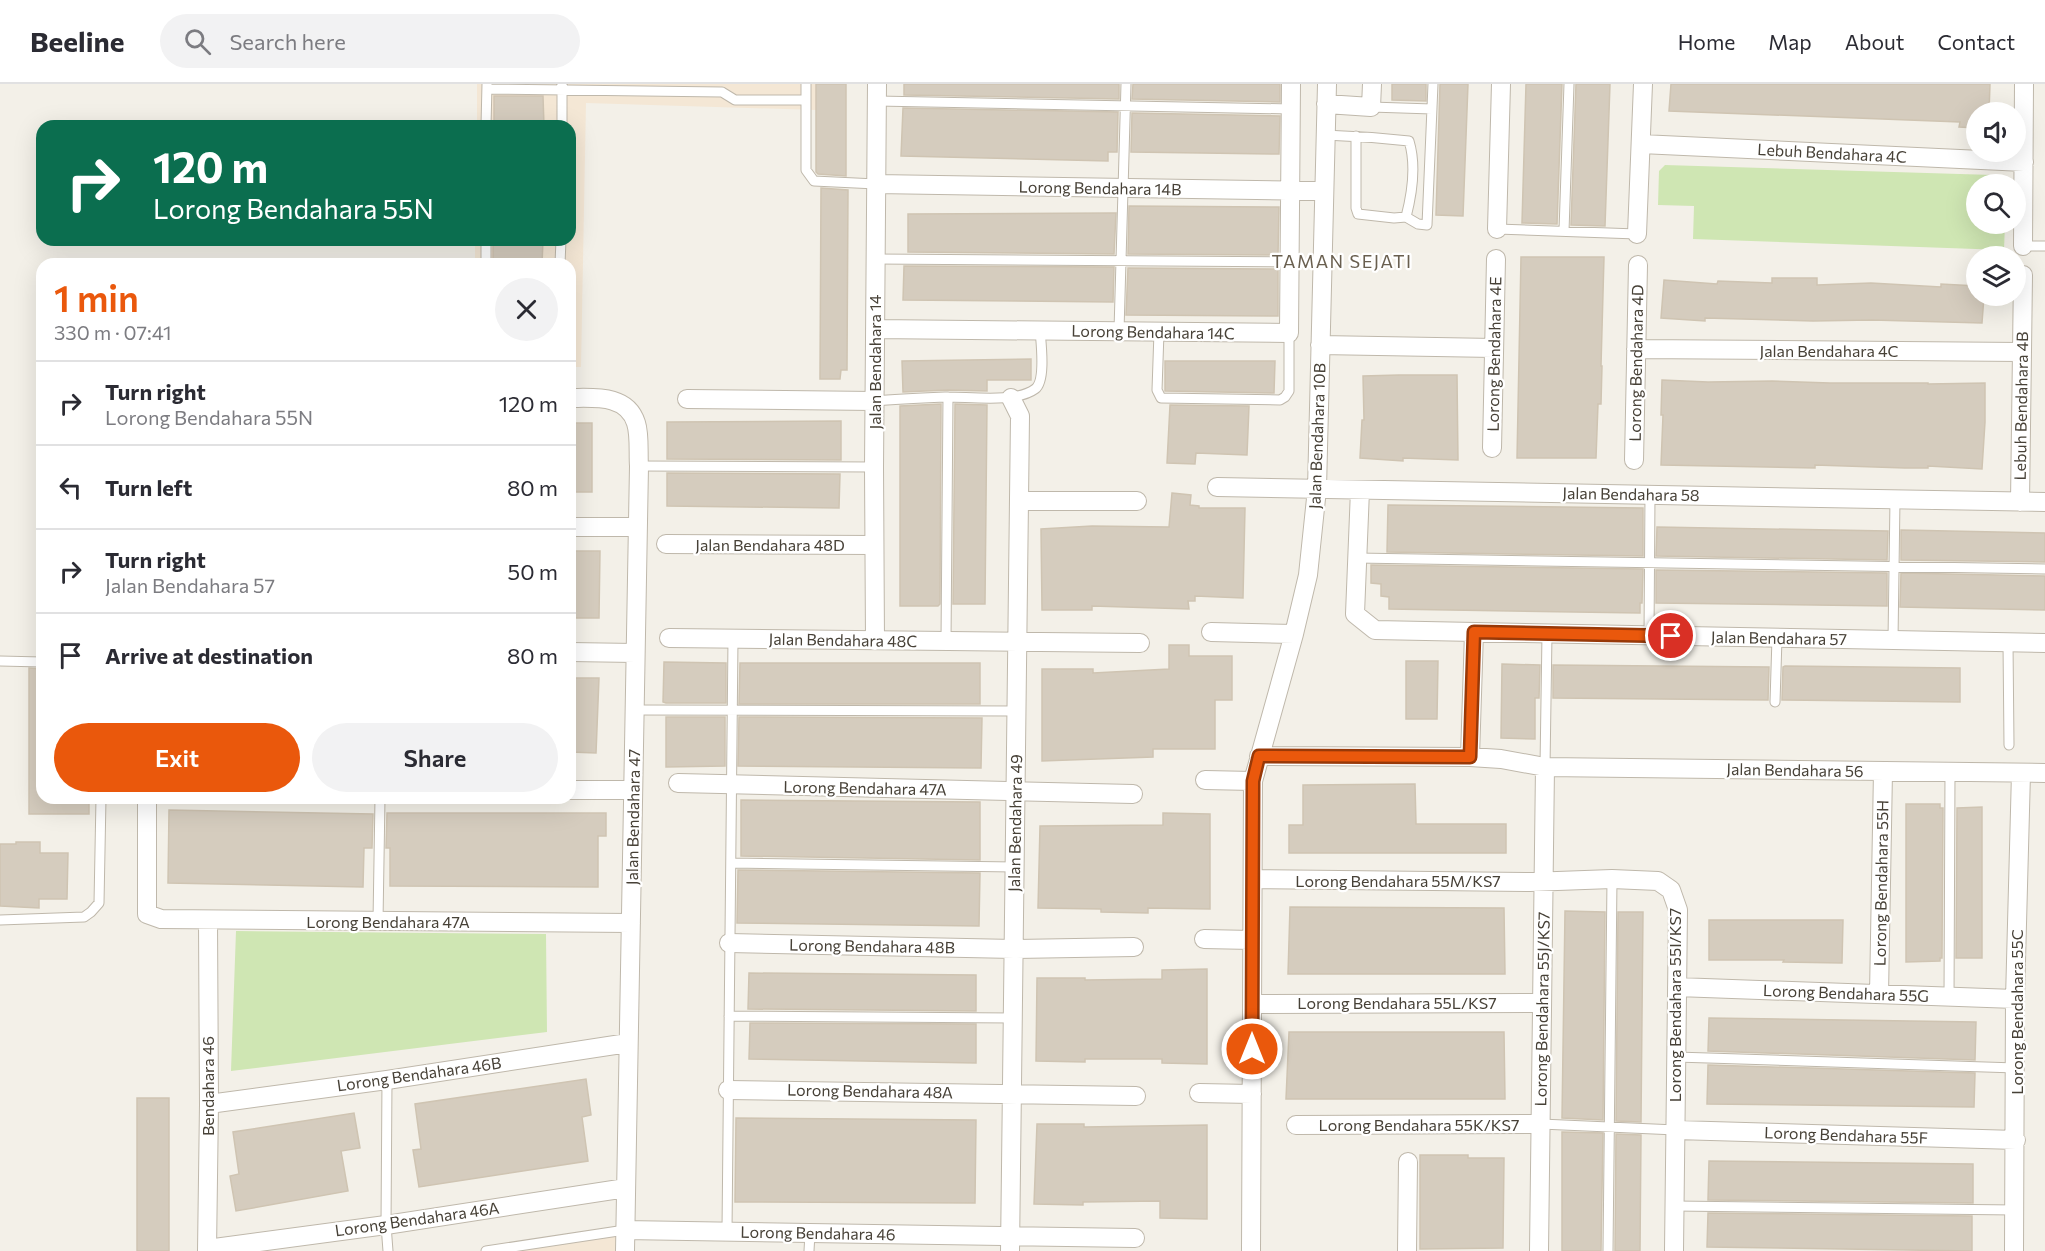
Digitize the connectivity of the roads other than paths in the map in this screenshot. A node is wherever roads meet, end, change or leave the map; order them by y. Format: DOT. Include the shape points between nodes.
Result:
graph roads {
  1 [pos="806,84"];
  2 [pos="1126,84"];
  3 [pos="1292,84"];
  4 [pos="1327,84"];
  5 [pos="1372,84"];
  6 [pos="1433,84"];
  7 [pos="1501,84"];
  8 [pos="1569,84"];
  9 [pos="1643,84"];
  10 [pos="2024,84"];
  11 [pos="487,87"];
  12 [pos="562,87"];
  13 [pos="722,88"];
  14 [pos="877,93"];
  15 [pos="806,100"];
  16 [pos="2024,102"];
  17 [pos="1326,104"];
  18 [pos="1125,105"];
  19 [pos="1371,107"];
  20 [pos="1291,109"];
  21 [pos="1432,110"];
  22 [pos="486,120"];
  23 [pos="562,120"];
  24 [pos="1325,135"];
  25 [pos="1356,136"];
  26 [pos="1641,144"];
  27 [pos="1966,159"];
  28 [pos="2024,162"];
  29 [pos="876,184"];
  30 [pos="1123,188"];
  31 [pos="1291,191"];
  32 [pos="1323,191"];
  33 [pos="1406,217"];
  34 [pos="1497,229"];
  35 [pos="1564,231"];
  36 [pos="1637,234"];
  37 [pos="2023,246"];
  38 [pos="2026,246"];
  39 [pos="2045,246"];
  40 [pos="875,259"];
  41 [pos="1496,259"];
  42 [pos="1121,261"];
  43 [pos="1290,262"];
  44 [pos="1638,265"];
  45 [pos="2023,306"];
  46 [pos="875,329"];
  47 [pos="1040,330"];
  48 [pos="1119,331"];
  49 [pos="1159,332"];
  50 [pos="1289,333"];
  51 [pos="1320,345"];
  52 [pos="1494,348"];
  53 [pos="1636,349"];
  54 [pos="2022,352"];
  55 [pos="948,397"];
  56 [pos="576,398"];
  57 [pos="1011,398"];
  58 [pos="687,399"];
  59 [pos="874,400"];
  60 [pos="1492,448"];
  61 [pos="1634,460"];
  62 [pos="639,466"];
  63 [pos="874,467"];
  64 [pos="1217,487"];
  65 [pos="1317,489"];
  66 [pos="1360,489"];
  67 [pos="1650,495"];
  68 [pos="1895,500"];
  69 [pos="1019,501"];
  70 [pos="1137,501"];
  71 [pos="2020,501"];
  72 [pos="2045,502"];
  73 [pos="576,526"];
  74 [pos="638,527"];
  75 [pos="666,544"];
  76 [pos="874,545"];
  77 [pos="1356,558"];
  78 [pos="1649,562"];
  79 [pos="1894,567"];
  80 [pos="2045,569"];
  81 [pos="1211,632"];
  82 [pos="1474,632"];
  83 [pos="1294,634"];
  84 [pos="1547,634"];
  85 [pos="1649,636"];
  86 [pos="669,638"];
  87 [pos="1777,638"];
  88 [pos="733,639"];
  89 [pos="1893,640"];
  90 [pos="875,641"];
  91 [pos="946,642"];
  92 [pos="1017,643"];
  93 [pos="1140,643"];
  94 [pos="2008,643"];
  95 [pos="2045,643"];
  96 [pos="576,652"];
  97 [pos="636,653"];
  98 [pos="0,661"];
  99 [pos="36,662"];
  100 [pos="1775,702"];
  101 [pos="634,710"];
  102 [pos="732,710"];
  103 [pos="1017,711"];
  104 [pos="2009,745"];
  105 [pos="1259,756"];
  106 [pos="1470,757"];
  107 [pos="1545,768"];
  108 [pos="1883,771"];
  109 [pos="1950,772"];
  110 [pos="2021,773"];
  111 [pos="2045,773"];
  112 [pos="1205,780"];
  113 [pos="1253,781"];
  114 [pos="678,783"];
  115 [pos="731,784"];
  116 [pos="576,790"];
  117 [pos="633,790"];
  118 [pos="1016,792"];
  119 [pos="1133,794"];
  120 [pos="101,804"];
  121 [pos="147,804"];
  122 [pos="380,804"];
  123 [pos="730,863"];
  124 [pos="1015,867"];
  125 [pos="1253,879"];
  126 [pos="1612,879"];
  127 [pos="1544,882"];
  128 [pos="0,920"];
  129 [pos="208,921"];
  130 [pos="378,921"];
  131 [pos="631,923"];
  132 [pos="1204,939"];
  133 [pos="1252,940"];
  134 [pos="729,943"];
  135 [pos="1134,947"];
  136 [pos="1014,949"];
  137 [pos="1677,987"];
  138 [pos="1879,994"];
  139 [pos="1948,997"];
  140 [pos="2015,999"];
  141 [pos="1542,1003"];
  142 [pos="1252,1004"];
  143 [pos="729,1016"];
  144 [pos="1013,1018"];
  145 [pos="628,1042"];
  146 [pos="1676,1057"];
  147 [pos="2016,1068"];
  148 [pos="387,1080"];
  149 [pos="728,1090"];
  150 [pos="1012,1093"];
  151 [pos="1199,1093"];
  152 [pos="1252,1094"];
  153 [pos="1136,1096"];
  154 [pos="209,1104"];
  155 [pos="1541,1124"];
  156 [pos="1296,1125"];
  157 [pos="1610,1127"];
  158 [pos="1676,1130"];
  159 [pos="2016,1140"];
  160 [pos="1408,1162"];
  161 [pos="626,1188"];
  162 [pos="1674,1206"];
  163 [pos="2015,1210"];
  164 [pos="386,1225"];
  165 [pos="625,1230"];
  166 [pos="727,1231"];
  167 [pos="1135,1238"];
  168 [pos="809,1242"];
  169 [pos="1010,1244"];
  170 [pos="207,1250"];
  171 [pos="387,1251"];
  172 [pos="486,1251"];
  173 [pos="625,1251"];
  174 [pos="1251,1251"];
  175 [pos="1407,1251"];
  176 [pos="1539,1251"];
  177 [pos="1608,1251"];
  178 [pos="1674,1251"];
  179 [pos="2014,1251"];
  1 -- 15 [label="lane"];
  2 -- 18 [label="lane"];
  3 -- 20 [label="street"];
  4 -- 17 [label="street, Jalan Bendahara 10B"];
  5 -- 19 [label="street"];
  6 -- 21 [label="lane"];
  7 -- 34 [label="street"];
  8 -- 35 [label="lane"];
  9 -- 26 [label="street"];
  10 -- 16 [label="street"];
  11 -- 12 [label="lane"];
  11 -- 22 [label="lane"];
  12 -- 13 [label="lane"];
  12 -- 23 [label="lane"];
  13 -- 15 [label="lane" via="735,100"];
  14 -- 18 [label="lane"];
  14 -- 29 [label="street, Jalan Bendahara 14"];
  15 -- 29 [label="lane" via="809,176 814,181"];
  17 -- 19 [label="street"];
  17 -- 24 [label="street, Jalan Bendahara 10B"];
  18 -- 20 [label="lane"];
  18 -- 30 [label="lane"];
  19 -- 21 [label="lane"];
  20 -- 31 [label="street"];
  21 -- 33 [label="lane" via="1427,225 1418,225"];
  24 -- 25 [label="lane"];
  24 -- 32 [label="street, Jalan Bendahara 10B"];
  25 -- 33 [label="lane" via="1358,214"];
  25 -- 33 [label="lane" via="1409,141 1412,173"];
  26 -- 27 [label="street, Lebuh Bendahara 4C"];
  26 -- 36 [label="street"];
  28 -- 37 [label="street"];
  29 -- 30 [label="street, Lorong Bendahara 14B"];
  29 -- 40 [label="street, Jalan Bendahara 14"];
  30 -- 31 [label="street, Lorong Bendahara 14B"];
  30 -- 42 [label="lane"];
  31 -- 32 [label="street, Lorong Bendahara 14B"];
  31 -- 43 [label="street"];
  32 -- 51 [label="street, Jalan Bendahara 10B"];
  34 -- 35 [label="lane"];
  35 -- 36 [label="lane"];
  38 -- 39 [label="lane"];
  40 -- 42 [label="lane"];
  40 -- 46 [label="street, Jalan Bendahara 14"];
  41 -- 52 [label="street, Lorong Bendahara 4E"];
  42 -- 43 [label="lane"];
  42 -- 48 [label="lane"];
  43 -- 50 [label="street"];
  44 -- 53 [label="street, Lorong Bendahara 4D"];
  45 -- 54 [label="street, Lebuh Bendahara 4B"];
  46 -- 47 [label="street, Lorong Bendahara 14C"];
  46 -- 59 [label="street, Jalan Bendahara 14"];
  47 -- 48 [label="street, Lorong Bendahara 14C"];
  47 -- 57 [label="lane" via="1040,382 1036,389"];
  48 -- 49 [label="street, Lorong Bendahara 14C"];
  49 -- 50 [label="street, Lorong Bendahara 14C"];
  49 -- 50 [label="lane" via="1157,390 1161,398 1280,400 1288,392"];
  51 -- 52 [label="street"];
  51 -- 65 [label="street, Jalan Bendahara 10B"];
  52 -- 60 [label="street, Lorong Bendahara 4E"];
  53 -- 54 [label="street, Jalan Bendahara 4C"];
  53 -- 61 [label="street, Lorong Bendahara 4D"];
  54 -- 71 [label="street, Lebuh Bendahara 4B"];
  55 -- 57 [label="lane"];
  55 -- 59 [label="lane"];
  55 -- 91 [label="lane"];
  56 -- 62 [label="street, Jalan Bendahara 47" via="608,398 628,408 636,423"];
  57 -- 69 [label="street, Jalan Bendahara 49" via="1020,416"];
  58 -- 59 [label="street"];
  59 -- 63 [label="street, Jalan Bendahara 14"];
  62 -- 63 [label="lane"];
  62 -- 74 [label="street, Jalan Bendahara 47"];
  63 -- 76 [label="street, Jalan Bendahara 14"];
  64 -- 65 [label="street, Jalan Bendahara 58"];
  65 -- 66 [label="street, Jalan Bendahara 58"];
  65 -- 83 [label="street, Jalan Bendahara 10B" via="1308,575"];
  66 -- 67 [label="street, Jalan Bendahara 58"];
  66 -- 77 [label="street, Jalan Bendahara 57"];
  67 -- 68 [label="street, Jalan Bendahara 58"];
  67 -- 78 [label="lane"];
  68 -- 71 [label="street, Jalan Bendahara 58"];
  68 -- 79 [label="lane"];
  69 -- 70 [label="street"];
  69 -- 92 [label="street, Jalan Bendahara 49"];
  71 -- 72 [label="street, Jalan Bendahara 58"];
  73 -- 74 [label="street"];
  74 -- 97 [label="street, Jalan Bendahara 47"];
  75 -- 76 [label="street, Jalan Bendahara 48D"];
  76 -- 90 [label="street, Jalan Bendahara 14"];
  77 -- 78 [label="lane"];
  77 -- 82 [label="street, Jalan Bendahara 57" via="1355,614 1375,630"];
  78 -- 79 [label="lane"];
  78 -- 85 [label="lane"];
  79 -- 80 [label="lane"];
  79 -- 89 [label="lane"];
  81 -- 83 [label="street"];
  82 -- 84 [label="street, Jalan Bendahara 57"];
  82 -- 106 [label="street"];
  83 -- 105 [label="street, Jalan Bendahara 10B"];
  84 -- 85 [label="street, Jalan Bendahara 57"];
  84 -- 107 [label="lane"];
  85 -- 87 [label="street, Jalan Bendahara 57"];
  86 -- 88 [label="street, Jalan Bendahara 48C"];
  87 -- 89 [label="street, Jalan Bendahara 57"];
  87 -- 100 [label="lane"];
  88 -- 90 [label="street, Jalan Bendahara 48C"];
  88 -- 102 [label="lane"];
  89 -- 94 [label="street, Jalan Bendahara 57"];
  90 -- 91 [label="street, Jalan Bendahara 48C"];
  91 -- 92 [label="street, Jalan Bendahara 48C"];
  92 -- 93 [label="street, Jalan Bendahara 48C"];
  92 -- 103 [label="street, Jalan Bendahara 49"];
  94 -- 95 [label="street, Jalan Bendahara 57"];
  94 -- 104 [label="lane"];
  96 -- 97 [label="street"];
  97 -- 101 [label="street, Jalan Bendahara 47"];
  98 -- 99 [label="lane"];
  101 -- 102 [label="lane"];
  101 -- 117 [label="street, Jalan Bendahara 47"];
  102 -- 103 [label="lane"];
  102 -- 115 [label="lane"];
  103 -- 118 [label="street, Jalan Bendahara 49"];
  105 -- 106 [label="street, Jalan Bendahara 56"];
  105 -- 113 [label="street, Jalan Bendahara 10B"];
  106 -- 107 [label="street, Jalan Bendahara 56"];
  107 -- 108 [label="street, Jalan Bendahara 56"];
  107 -- 127 [label="street, Lorong Bendahara 55J/KS7"];
  108 -- 109 [label="street, Jalan Bendahara 56"];
  108 -- 138 [label="street, Lorong Bendahara 55H"];
  109 -- 110 [label="street, Jalan Bendahara 56"];
  109 -- 139 [label="lane"];
  110 -- 111 [label="street, Jalan Bendahara 56"];
  110 -- 140 [label="street, Lorong Bendahara 55C"];
  112 -- 113 [label="street"];
  113 -- 125 [label="street, Jalan Bendahara 10B"];
  114 -- 115 [label="street, Lorong Bendahara 47A"];
  115 -- 118 [label="street, Lorong Bendahara 47A"];
  115 -- 123 [label="lane"];
  116 -- 117 [label="street"];
  117 -- 131 [label="street, Jalan Bendahara 47"];
  118 -- 119 [label="street, Lorong Bendahara 47A"];
  118 -- 124 [label="street, Jalan Bendahara 49"];
  120 -- 128 [label="lane" via="99,903 84,917"];
  121 -- 129 [label="street, Lorong Bendahara 47A" via="147,914 161,919"];
  122 -- 130 [label="lane"];
  123 -- 124 [label="lane"];
  123 -- 134 [label="lane"];
  124 -- 136 [label="street, Jalan Bendahara 49"];
  125 -- 127 [label="street, Lorong Bendahara 55M/KS7"];
  125 -- 133 [label="street, Jalan Bendahara 10B"];
  126 -- 127 [label="street, Lorong Bendahara 55I/KS7"];
  126 -- 137 [label="street, Lorong Bendahara 55I/KS7" via="1658,881 1671,890 1678,910"];
  126 -- 157 [label="lane"];
  127 -- 141 [label="street, Lorong Bendahara 55J/KS7"];
  129 -- 130 [label="street, Lorong Bendahara 47A"];
  129 -- 154 [label="street, Bendahara 46"];
  130 -- 131 [label="street, Lorong Bendahara 47A"];
  131 -- 145 [label="street, Jalan Bendahara 47"];
  132 -- 133 [label="street"];
  133 -- 142 [label="street, Jalan Bendahara 10B"];
  134 -- 136 [label="street, Lorong Bendahara 48B"];
  134 -- 143 [label="lane"];
  135 -- 136 [label="street, Lorong Bendahara 48B"];
  136 -- 144 [label="street, Jalan Bendahara 49"];
  137 -- 138 [label="street, Lorong Bendahara 55G"];
  137 -- 146 [label="street, Lorong Bendahara 55I/KS7"];
  138 -- 139 [label="street, Lorong Bendahara 55G"];
  139 -- 140 [label="street, Lorong Bendahara 55G"];
  140 -- 147 [label="street, Lorong Bendahara 55C"];
  141 -- 142 [label="street, Lorong Bendahara 55L/KS7"];
  141 -- 155 [label="street, Lorong Bendahara 55J/KS7"];
  142 -- 152 [label="street, Jalan Bendahara 10B"];
  143 -- 144 [label="lane"];
  143 -- 149 [label="lane"];
  144 -- 150 [label="street, Jalan Bendahara 49"];
  145 -- 148 [label="street, Lorong Bendahara 46B"];
  145 -- 161 [label="street, Jalan Bendahara 47"];
  146 -- 147 [label="lane"];
  146 -- 158 [label="street, Lorong Bendahara 55I/KS7"];
  147 -- 159 [label="street, Lorong Bendahara 55C"];
  148 -- 154 [label="street, Lorong Bendahara 46B"];
  148 -- 164 [label="lane"];
  149 -- 150 [label="street, Lorong Bendahara 48A"];
  149 -- 166 [label="lane"];
  150 -- 153 [label="street, Lorong Bendahara 48A"];
  150 -- 169 [label="street, Jalan Bendahara 49"];
  151 -- 152 [label="street"];
  152 -- 174 [label="street, Jalan Bendahara 10B"];
  154 -- 170 [label="street, Bendahara 46"];
  155 -- 156 [label="street, Lorong Bendahara 55K/KS7"];
  155 -- 157 [label="lane"];
  155 -- 176 [label="street, Lorong Bendahara 55J/KS7"];
  157 -- 158 [label="lane"];
  157 -- 177 [label="lane"];
  158 -- 159 [label="street, Lorong Bendahara 55F"];
  158 -- 162 [label="street, Lorong Bendahara 55I/KS7"];
  159 -- 163 [label="street, Lorong Bendahara 55C"];
  160 -- 175 [label="street"];
  161 -- 164 [label="street, Lorong Bendahara 46A"];
  161 -- 165 [label="street, Jalan Bendahara 47"];
  162 -- 163 [label="lane"];
  162 -- 178 [label="street, Lorong Bendahara 55I/KS7"];
  163 -- 179 [label="street, Lorong Bendahara 55C"];
  164 -- 170 [label="street, Lorong Bendahara 46A"];
  164 -- 171 [label="lane"];
  165 -- 166 [label="street, Lorong Bendahara 46"];
  165 -- 172 [label="lane"];
  165 -- 173 [label="street, Jalan Bendahara 47"];
  166 -- 168 [label="street, Lorong Bendahara 46"];
  167 -- 169 [label="street, Lorong Bendahara 46"];
  168 -- 169 [label="street, Lorong Bendahara 46"];
}
